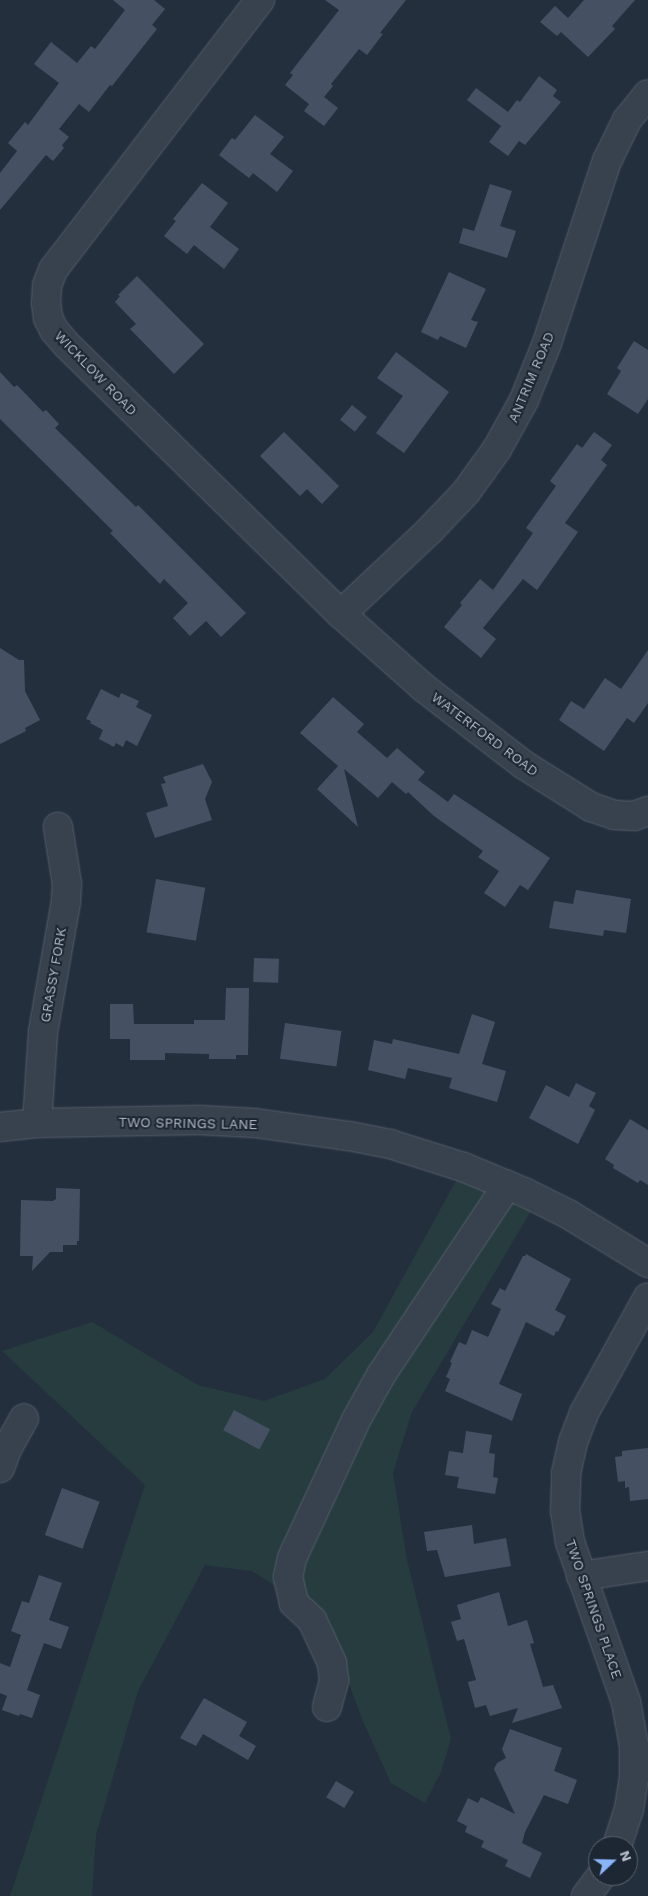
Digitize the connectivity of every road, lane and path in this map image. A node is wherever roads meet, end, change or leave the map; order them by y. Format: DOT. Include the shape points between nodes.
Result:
graph roads {
  1 [pos="260,0"];
  2 [pos="648,94"];
  3 [pos="341,614"];
  4 [pos="648,811"];
  5 [pos="58,827"];
  6 [pos="37,1123"];
  7 [pos="0,1127"];
  8 [pos="507,1185"];
  9 [pos="648,1263"];
  10 [pos="648,1297"];
  11 [pos="24,1418"];
  12 [pos="0,1468"];
  13 [pos="648,1566"];
  14 [pos="581,1576"];
  15 [pos="327,1707"];
  16 [pos="620,1836"];
  1 -- 3 [label="street, WICKLOW ROAD" via="53,270 47,286 46,303 48,318 66,345"];
  2 -- 3 [label="street, ANTRIM ROAD" via="627,120 607,161 547,343 524,400 497,449 466,492"];
  3 -- 4 [label="street, WATERFORD ROAD" via="424,688 524,765 591,807 614,815 634,816"];
  5 -- 6 [label="street, GRASSY FORK" via="67,884 66,901 43,1032"];
  6 -- 7 [label="street, TWO SPRINGS LANE"];
  6 -- 8 [label="street, TWO SPRINGS LANE" via="199,1120 302,1128 390,1144"];
  8 -- 9 [label="street, TWO SPRINGS LANE" via="568,1214"];
  8 -- 15 [label="street" via="381,1375 352,1428 292,1558 288,1577 294,1602 312,1620 332,1664 334,1680"];
  10 -- 14 [label="street, TWO SPRINGS PLACE" via="584,1413 573,1442 566,1473 565,1511 570,1542"];
  11 -- 12 [label="street"];
  13 -- 14 [label="street"];
  14 -- 16 [label="street, TWO SPRINGS PLACE" via="626,1702 634,1746 634,1778"];
}
